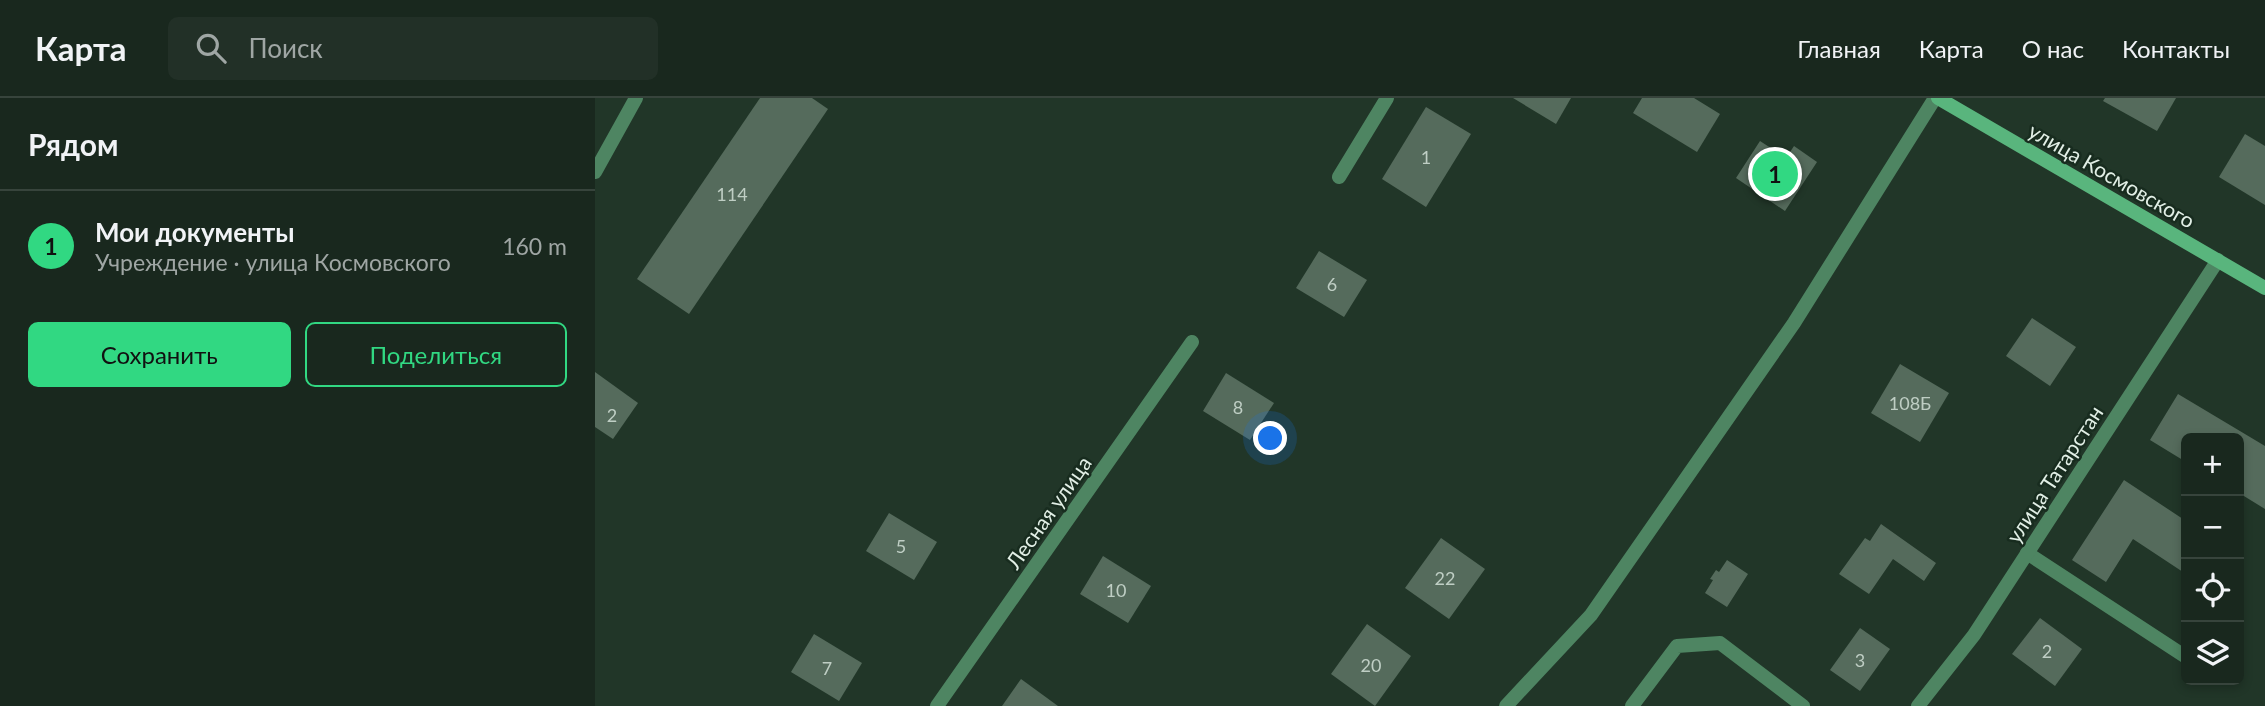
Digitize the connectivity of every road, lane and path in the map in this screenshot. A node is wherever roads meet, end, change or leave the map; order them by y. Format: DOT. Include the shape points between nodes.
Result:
graph roads {
  1 [pos="636,98"];
  2 [pos="1387,98"];
  3 [pos="1936,98"];
  4 [pos="595,172"];
  5 [pos="1339,177"];
  6 [pos="2218,260"];
  7 [pos="2265,288"];
  8 [pos="1192,342"];
  9 [pos="2027,553"];
  10 [pos="2181,654"];
  11 [pos="937,706"];
  12 [pos="1506,706"];
  13 [pos="1632,706"];
  14 [pos="1803,706"];
  15 [pos="1919,706"];
  1 -- 4 [label="street"];
  2 -- 5 [label="street"];
  3 -- 6 [label="main road, улица Космовского"];
  3 -- 12 [label="street" via="1794,323 1591,615"];
  6 -- 7 [label="main road, улица Космовского"];
  6 -- 9 [label="street, улица Татарстан"];
  8 -- 11 [label="street, Лесная улица"];
  9 -- 10 [label="street"];
  9 -- 15 [label="street, улица Татарстан" via="1974,635"];
  13 -- 14 [label="street" via="1677,646 1720,643"];
}
